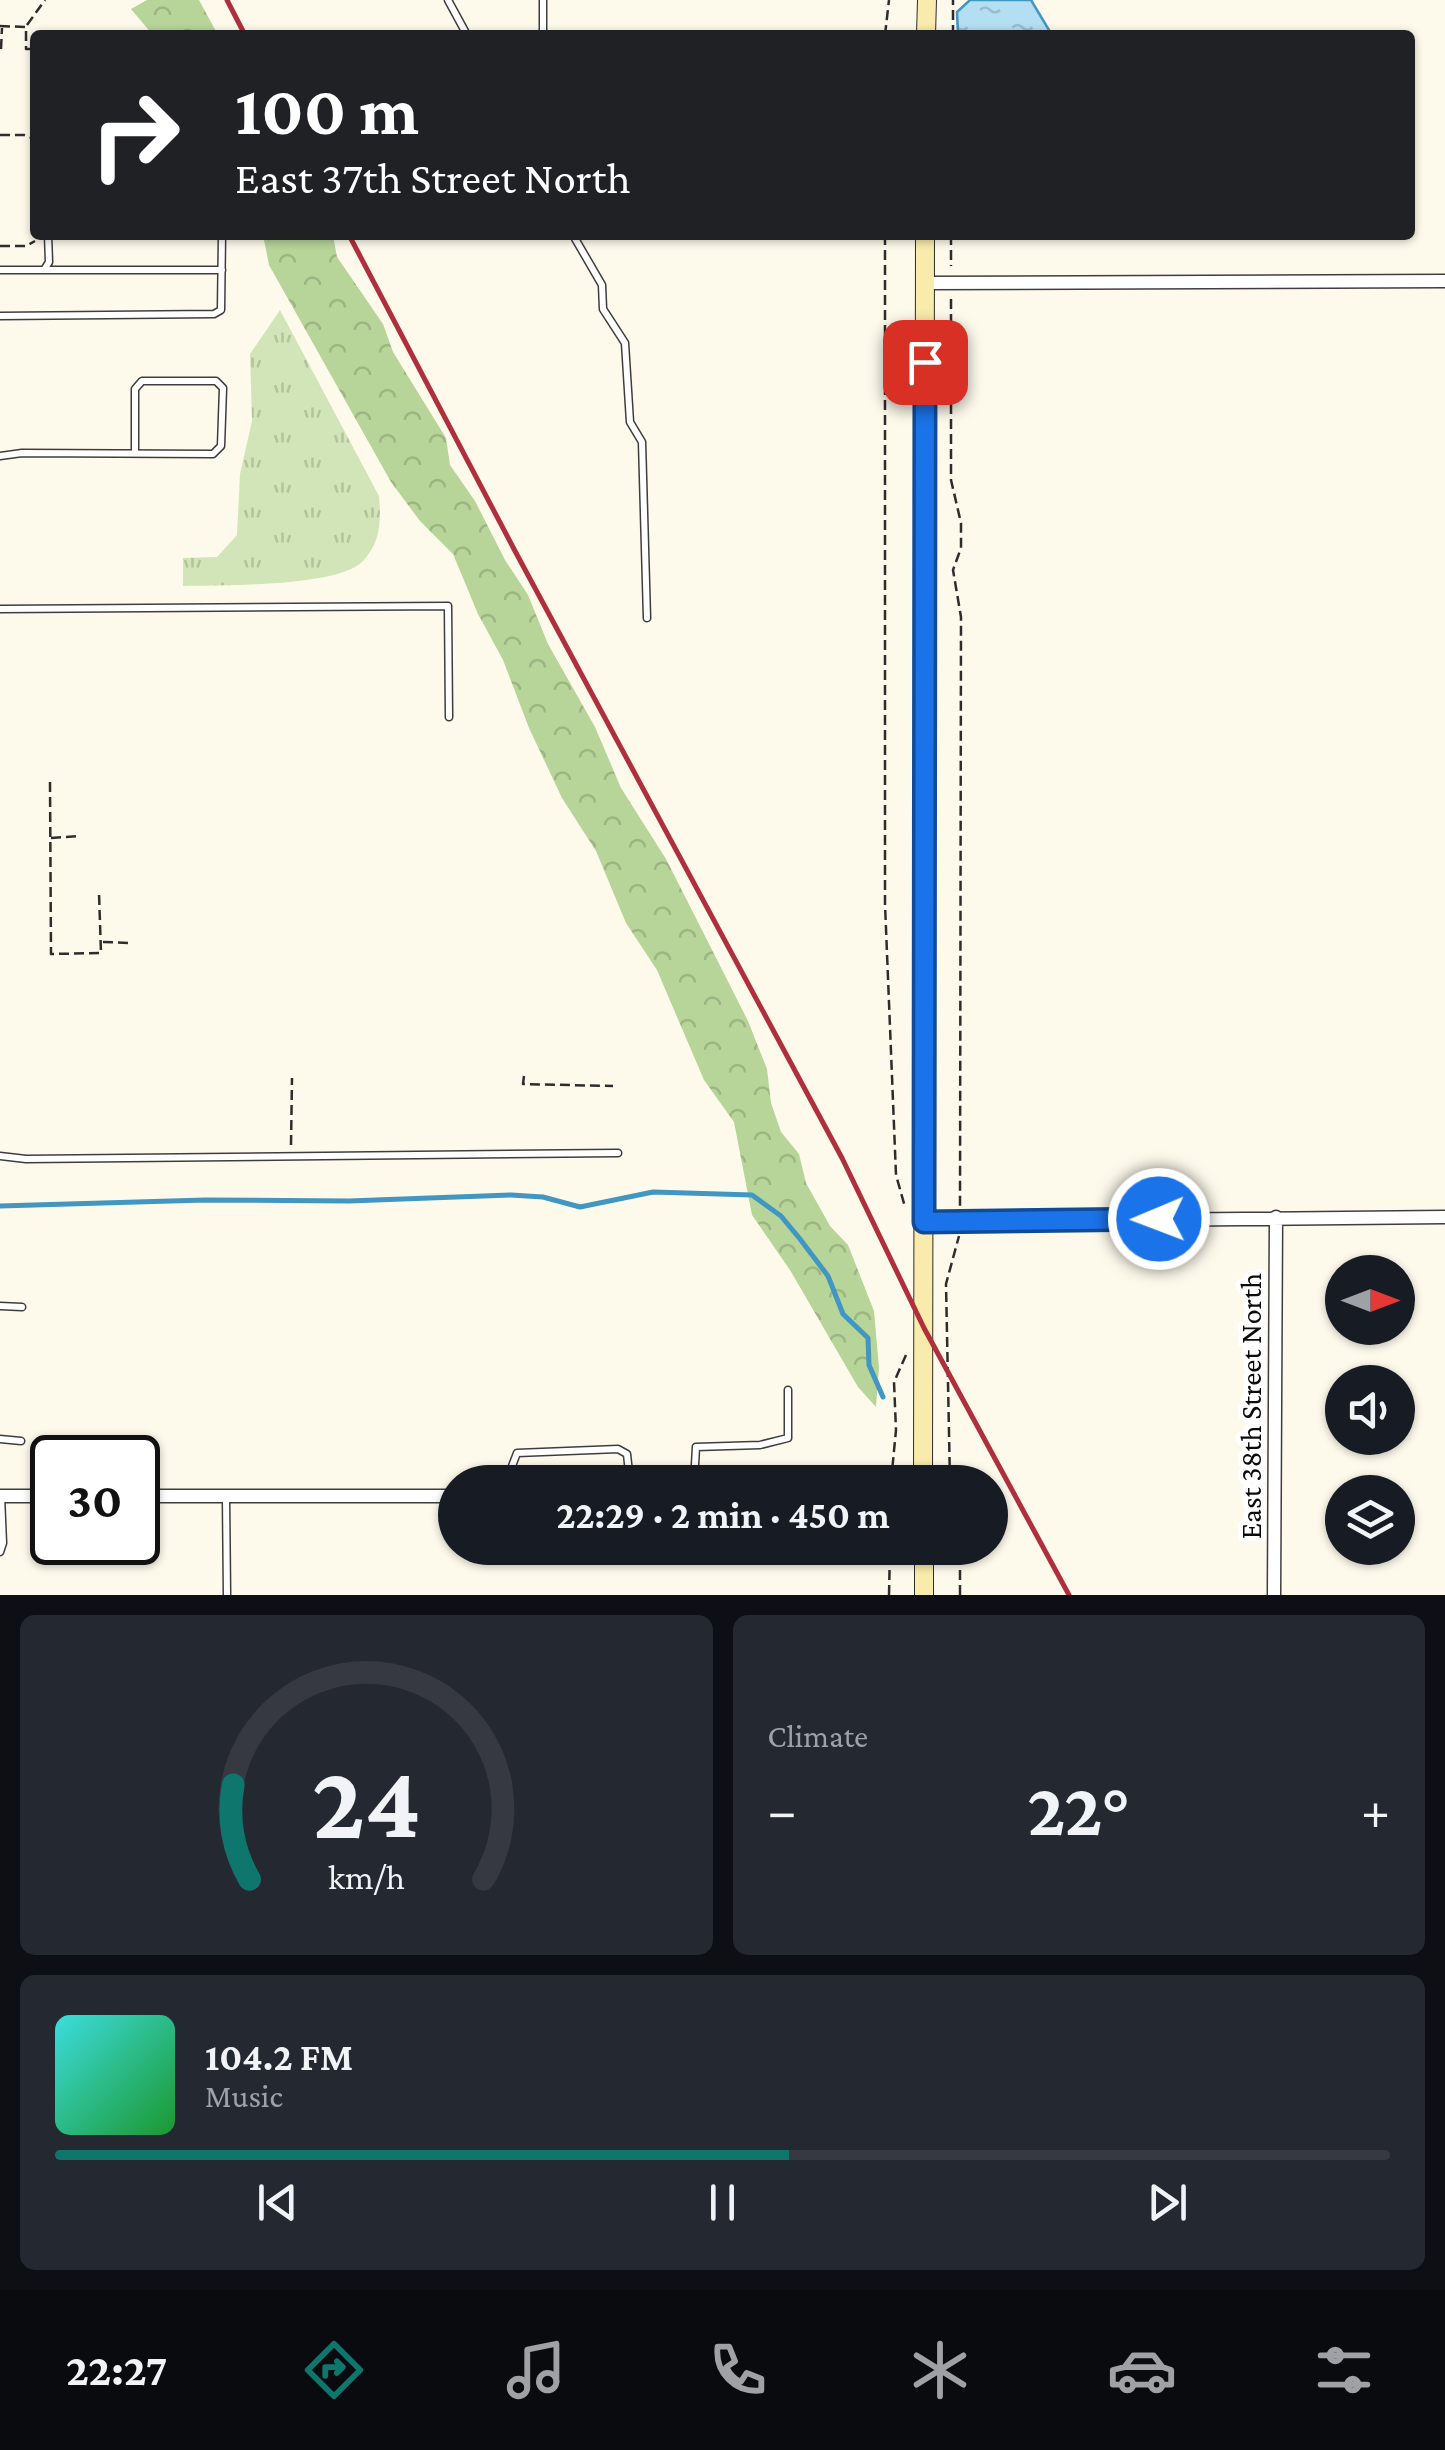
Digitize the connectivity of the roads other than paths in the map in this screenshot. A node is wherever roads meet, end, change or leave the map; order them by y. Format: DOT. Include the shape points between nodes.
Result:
graph roads {
  1 [pos="448,0"];
  2 [pos="543,0"];
  3 [pos="927,0"];
  4 [pos="465,30"];
  5 [pos="543,30"];
  6 [pos="926,30"];
  7 [pos="48,240"];
  8 [pos="222,240"];
  9 [pos="576,240"];
  10 [pos="925,240"];
  11 [pos="0,270"];
  12 [pos="44,270"];
  13 [pos="222,270"];
  14 [pos="1445,281"];
  15 [pos="925,284"];
  16 [pos="0,316"];
  17 [pos="135,453"];
  18 [pos="0,456"];
  19 [pos="0,609"];
  20 [pos="646,618"];
  21 [pos="449,717"];
  22 [pos="618,1153"];
  23 [pos="0,1156"];
  24 [pos="1276,1218"];
  25 [pos="1445,1218"];
  26 [pos="924,1222"];
  27 [pos="0,1306"];
  28 [pos="22,1307"];
  29 [pos="788,1390"];
  30 [pos="0,1438"];
  31 [pos="21,1441"];
  32 [pos="512,1465"];
  33 [pos="628,1465"];
  34 [pos="695,1465"];
  35 [pos="924,1465"];
  36 [pos="1,1496"];
  37 [pos="30,1496"];
  38 [pos="160,1496"];
  39 [pos="226,1496"];
  40 [pos="438,1496"];
  41 [pos="0,1552"];
  42 [pos="924,1565"];
  43 [pos="227,1595"];
  44 [pos="924,1595"];
  45 [pos="1274,1595"];
  1 -- 4 [label="lane"];
  2 -- 5 [label="lane"];
  3 -- 6 [label="main road"];
  7 -- 12 [label="lane"];
  8 -- 13 [label="lane"];
  9 -- 20 [label="lane" via="602,284 603,309 625,342 630,422 642,442"];
  10 -- 15 [label="main road"];
  11 -- 12 [label="lane"];
  12 -- 13 [label="lane"];
  13 -- 16 [label="lane" via="221,310 214,314"];
  14 -- 15 [label="street"];
  15 -- 26 [label="main road"];
  17 -- 17 [label="lane" via="213,454 221,446 222,388 216,381 142,381 136,389"];
  17 -- 18 [label="lane"];
  19 -- 21 [label="lane" via="448,606"];
  22 -- 23 [label="lane"];
  24 -- 25 [label="street"];
  24 -- 26 [label="street"];
  24 -- 45 [label="street, East 38th Street North"];
  26 -- 35 [label="main road"];
  27 -- 28 [label="lane"];
  29 -- 34 [label="lane" via="788,1438 696,1447"];
  30 -- 31 [label="lane"];
  32 -- 33 [label="lane" via="517,1453 618,1450 627,1454"];
  36 -- 37 [label="street"];
  36 -- 41 [label="lane"];
  38 -- 39 [label="street"];
  39 -- 40 [label="street"];
  39 -- 43 [label="lane"];
  42 -- 44 [label="main road"];
}
